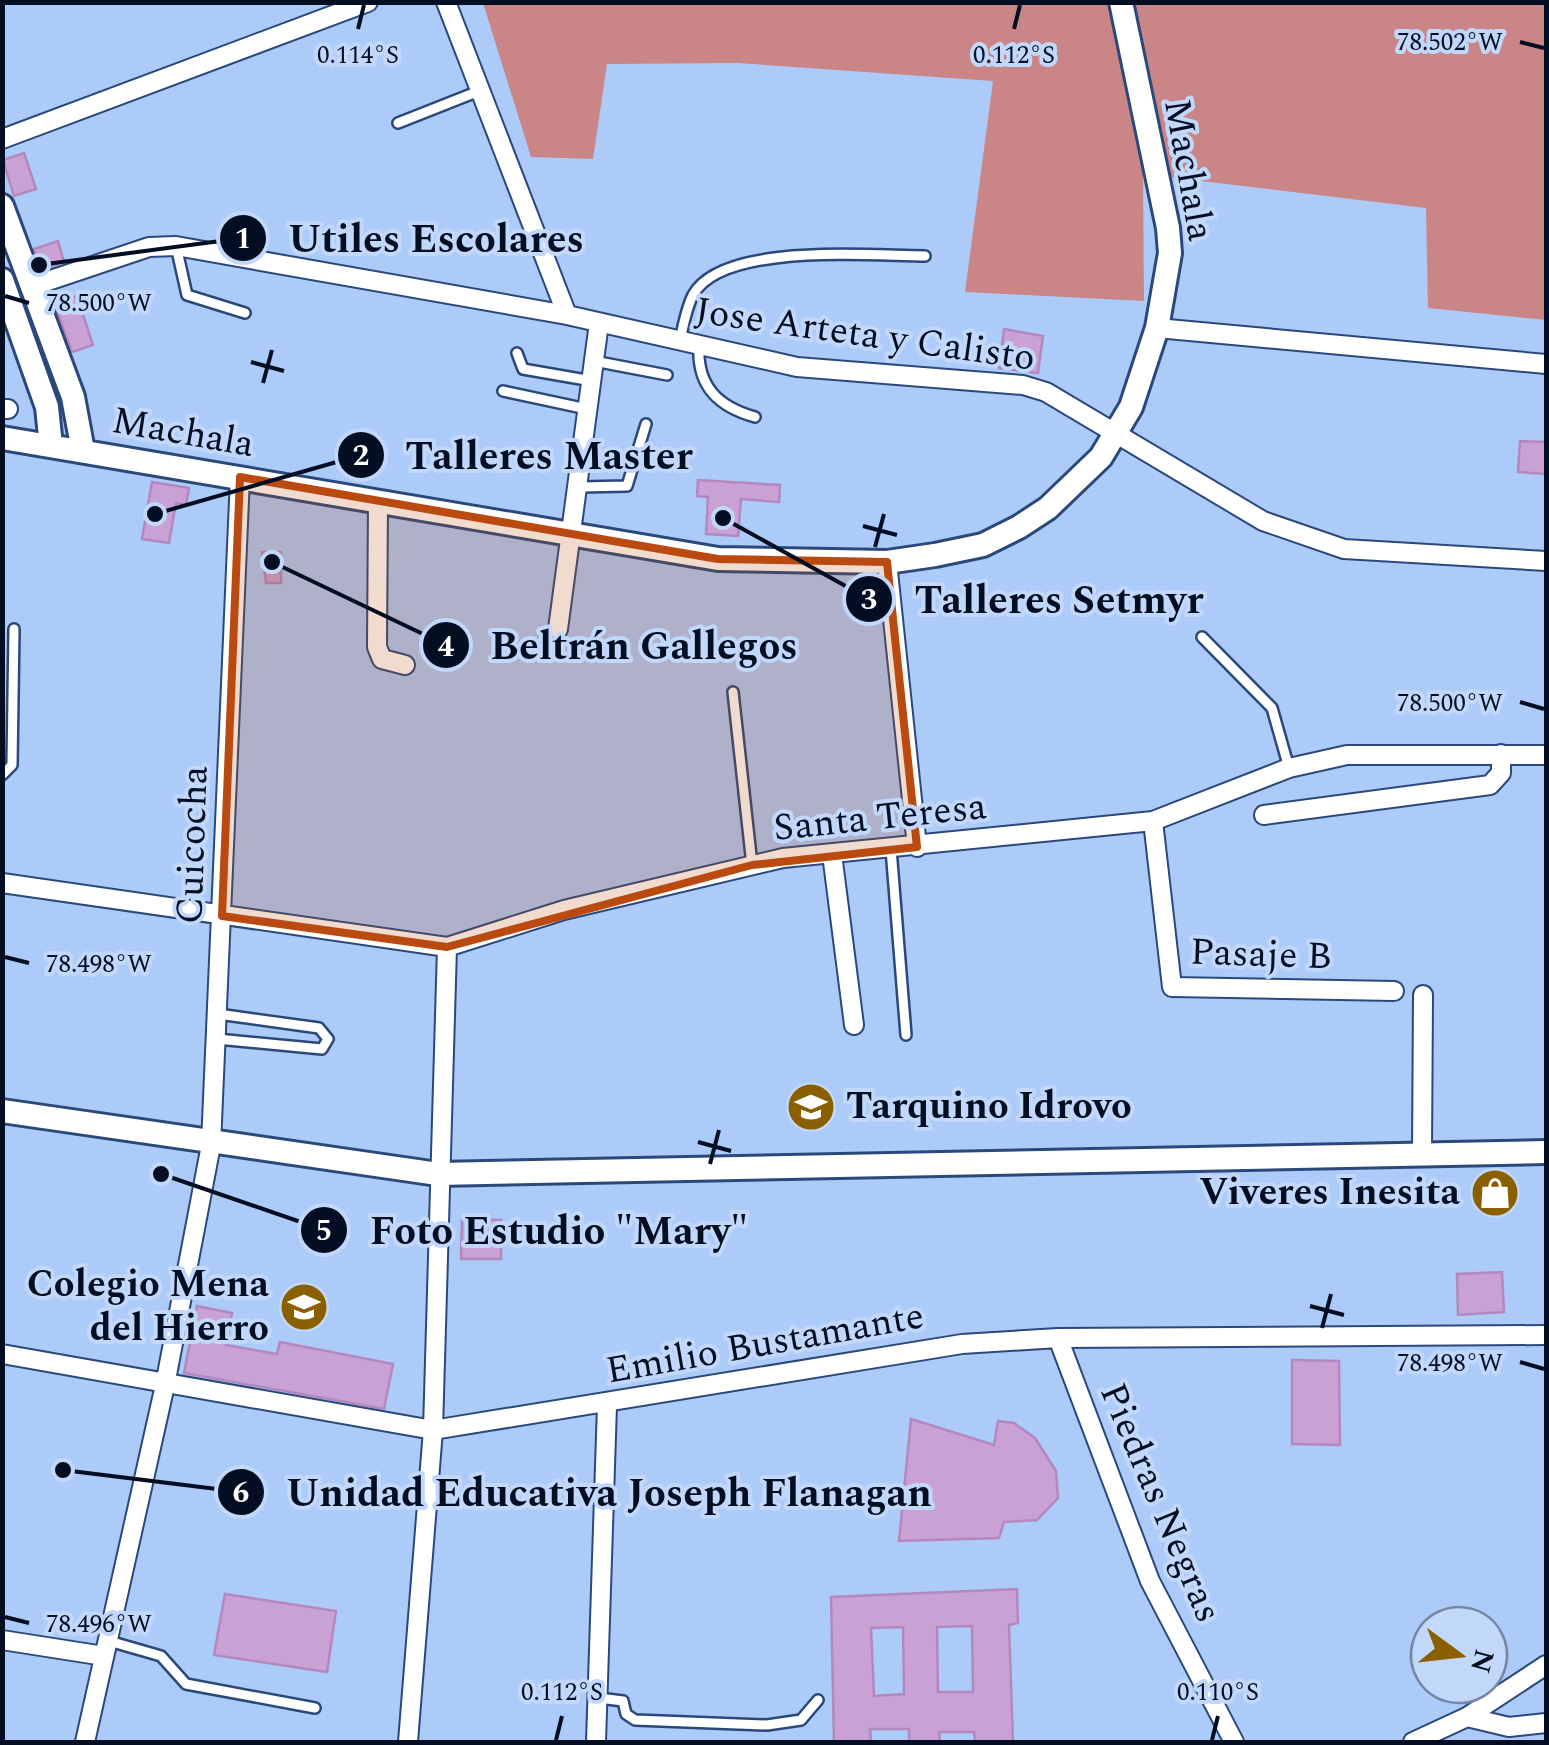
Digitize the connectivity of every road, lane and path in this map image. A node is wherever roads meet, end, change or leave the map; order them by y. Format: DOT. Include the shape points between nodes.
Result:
graph roads {
  1 [pos="368,2"];
  2 [pos="446,2"];
  3 [pos="1121,2"];
  4 [pos="479,90"];
  5 [pos="398,124"];
  6 [pos="2,139"];
  7 [pos="2,206"];
  8 [pos="176,246"];
  9 [pos="925,256"];
  10 [pos="2,280"];
  11 [pos="30,287"];
  12 [pos="245,312"];
  13 [pos="567,316"];
  14 [pos="600,323"];
  15 [pos="1157,328"];
  16 [pos="679,343"];
  17 [pos="698,347"];
  18 [pos="517,354"];
  19 [pos="594,361"];
  20 [pos="1546,364"];
  21 [pos="667,376"];
  22 [pos="592,381"];
  23 [pos="503,391"];
  24 [pos="590,409"];
  25 [pos="756,417"];
  26 [pos="646,424"];
  27 [pos="1116,434"];
  28 [pos="2,438"];
  29 [pos="52,446"];
  30 [pos="83,451"];
  31 [pos="240,477"];
  32 [pos="580,487"];
  33 [pos="378,502"];
  34 [pos="573,538"];
  35 [pos="1546,561"];
  36 [pos="887,562"];
  37 [pos="14,629"];
  38 [pos="558,630"];
  39 [pos="1202,637"];
  40 [pos="405,664"];
  41 [pos="733,692"];
  42 [pos="1501,754"];
  43 [pos="1546,755"];
  44 [pos="1289,768"];
  45 [pos="2,774"];
  46 [pos="1264,815"];
  47 [pos="1153,821"];
  48 [pos="917,847"];
  49 [pos="891,848"];
  50 [pos="832,854"];
  51 [pos="752,864"];
  52 [pos="2,883"];
  53 [pos="222,916"];
  54 [pos="448,947"];
  55 [pos="1394,991"];
  56 [pos="1423,995"];
  57 [pos="218,1014"];
  58 [pos="854,1025"];
  59 [pos="906,1036"];
  60 [pos="217,1038"];
  61 [pos="2,1110"];
  62 [pos="211,1144"];
  63 [pos="1422,1152"];
  64 [pos="1546,1152"];
  65 [pos="438,1174"];
  66 [pos="1546,1334"];
  67 [pos="1058,1338"];
  68 [pos="2,1354"];
  69 [pos="166,1384"];
  70 [pos="607,1405"];
  71 [pos="433,1430"];
  72 [pos="2,1640"];
  73 [pos="107,1649"];
  74 [pos="1546,1664"];
  75 [pos="599,1698"];
  76 [pos="818,1700"];
  77 [pos="315,1708"];
  78 [pos="1467,1717"];
  79 [pos="1546,1723"];
  80 [pos="84,1742"];
  81 [pos="408,1742"];
  82 [pos="596,1742"];
  83 [pos="1234,1742"];
  84 [pos="1413,1742"];
  1 -- 6 [label="street"];
  2 -- 4 [label="street"];
  3 -- 15 [label="street, Machala" via="1168,228"];
  4 -- 5 [label="lane"];
  4 -- 13 [label="street"];
  7 -- 11 [label="street"];
  8 -- 11 [label="street, Jose Arteta y Calisto" via="148,248"];
  8 -- 12 [label="lane" via="187,295"];
  8 -- 13 [label="street, Jose Arteta y Calisto"];
  9 -- 16 [label="lane" via="761,257 707,280 694,294"];
  10 -- 29 [label="street" via="46,407"];
  11 -- 30 [label="street" via="72,397"];
  13 -- 14 [label="street, Jose Arteta y Calisto"];
  14 -- 16 [label="street, Jose Arteta y Calisto"];
  14 -- 19 [label="street"];
  15 -- 20 [label="street"];
  15 -- 27 [label="street, Machala" via="1132,408"];
  16 -- 17 [label="street, Jose Arteta y Calisto"];
  17 -- 25 [label="lane" via="700,376 724,408"];
  17 -- 27 [label="street, Jose Arteta y Calisto" via="797,367 1023,385"];
  18 -- 22 [label="lane" via="523,369"];
  19 -- 21 [label="lane"];
  19 -- 22 [label="street"];
  22 -- 24 [label="street"];
  23 -- 24 [label="lane"];
  24 -- 32 [label="street"];
  26 -- 32 [label="lane" via="627,486"];
  27 -- 35 [label="street, Jose Arteta y Calisto" via="1263,521 1344,550"];
  27 -- 36 [label="street, Machala" via="1082,476 1019,527 983,545"];
  28 -- 29 [label="street, Machala"];
  29 -- 30 [label="street, Machala"];
  30 -- 31 [label="street, Machala"];
  31 -- 33 [label="street, Machala"];
  31 -- 53 [label="street, Cuicocha"];
  32 -- 34 [label="street"];
  33 -- 34 [label="street, Machala"];
  33 -- 40 [label="street" via="377,648 382,659"];
  34 -- 36 [label="street, Machala" via="718,559"];
  34 -- 38 [label="street"];
  36 -- 48 [label="street"];
  37 -- 45 [label="lane" via="12,765"];
  39 -- 44 [label="lane" via="1269,702"];
  41 -- 51 [label="lane"];
  42 -- 43 [label="street, Santa Teresa"];
  42 -- 44 [label="street, Santa Teresa" via="1347,756"];
  42 -- 46 [label="street" via="1501,772 1490,786"];
  44 -- 47 [label="street, Santa Teresa"];
  47 -- 48 [label="street, Santa Teresa"];
  47 -- 55 [label="street, Pasaje B" via="1172,987"];
  48 -- 49 [label="street, Santa Teresa"];
  49 -- 50 [label="street, Santa Teresa"];
  49 -- 59 [label="lane"];
  50 -- 51 [label="street, Santa Teresa"];
  50 -- 58 [label="street"];
  51 -- 54 [label="street, Santa Teresa" via="564,910"];
  52 -- 53 [label="street, Santa Teresa"];
  53 -- 54 [label="street, Santa Teresa"];
  53 -- 57 [label="street, Cuicocha"];
  54 -- 65 [label="street"];
  56 -- 63 [label="street"];
  57 -- 60 [label="street, Cuicocha"];
  57 -- 60 [label="lane" via="319,1028 328,1039 322,1049"];
  60 -- 62 [label="street, Cuicocha"];
  61 -- 62 [label="street"];
  62 -- 65 [label="street"];
  62 -- 69 [label="street, Cuicocha"];
  63 -- 64 [label="street"];
  63 -- 65 [label="street"];
  65 -- 71 [label="street"];
  66 -- 67 [label="street, Emilio Bustamante"];
  67 -- 70 [label="street, Emilio Bustamante" via="962,1344"];
  67 -- 83 [label="street, Piedras Negras" via="1150,1581"];
  68 -- 69 [label="street, Emilio Bustamante"];
  69 -- 71 [label="street, Emilio Bustamante"];
  69 -- 73 [label="street, Cuicocha"];
  70 -- 71 [label="street, Emilio Bustamante"];
  70 -- 75 [label="street"];
  71 -- 81 [label="street"];
  72 -- 73 [label="street"];
  73 -- 77 [label="lane" via="161,1656 186,1684"];
  73 -- 80 [label="street, Cuicocha"];
  74 -- 78 [label="street"];
  75 -- 76 [label="lane" via="623,1701 635,1720 767,1725 801,1720"];
  75 -- 82 [label="street"];
  78 -- 79 [label="street" via="1509,1727"];
  78 -- 84 [label="street"];
}
